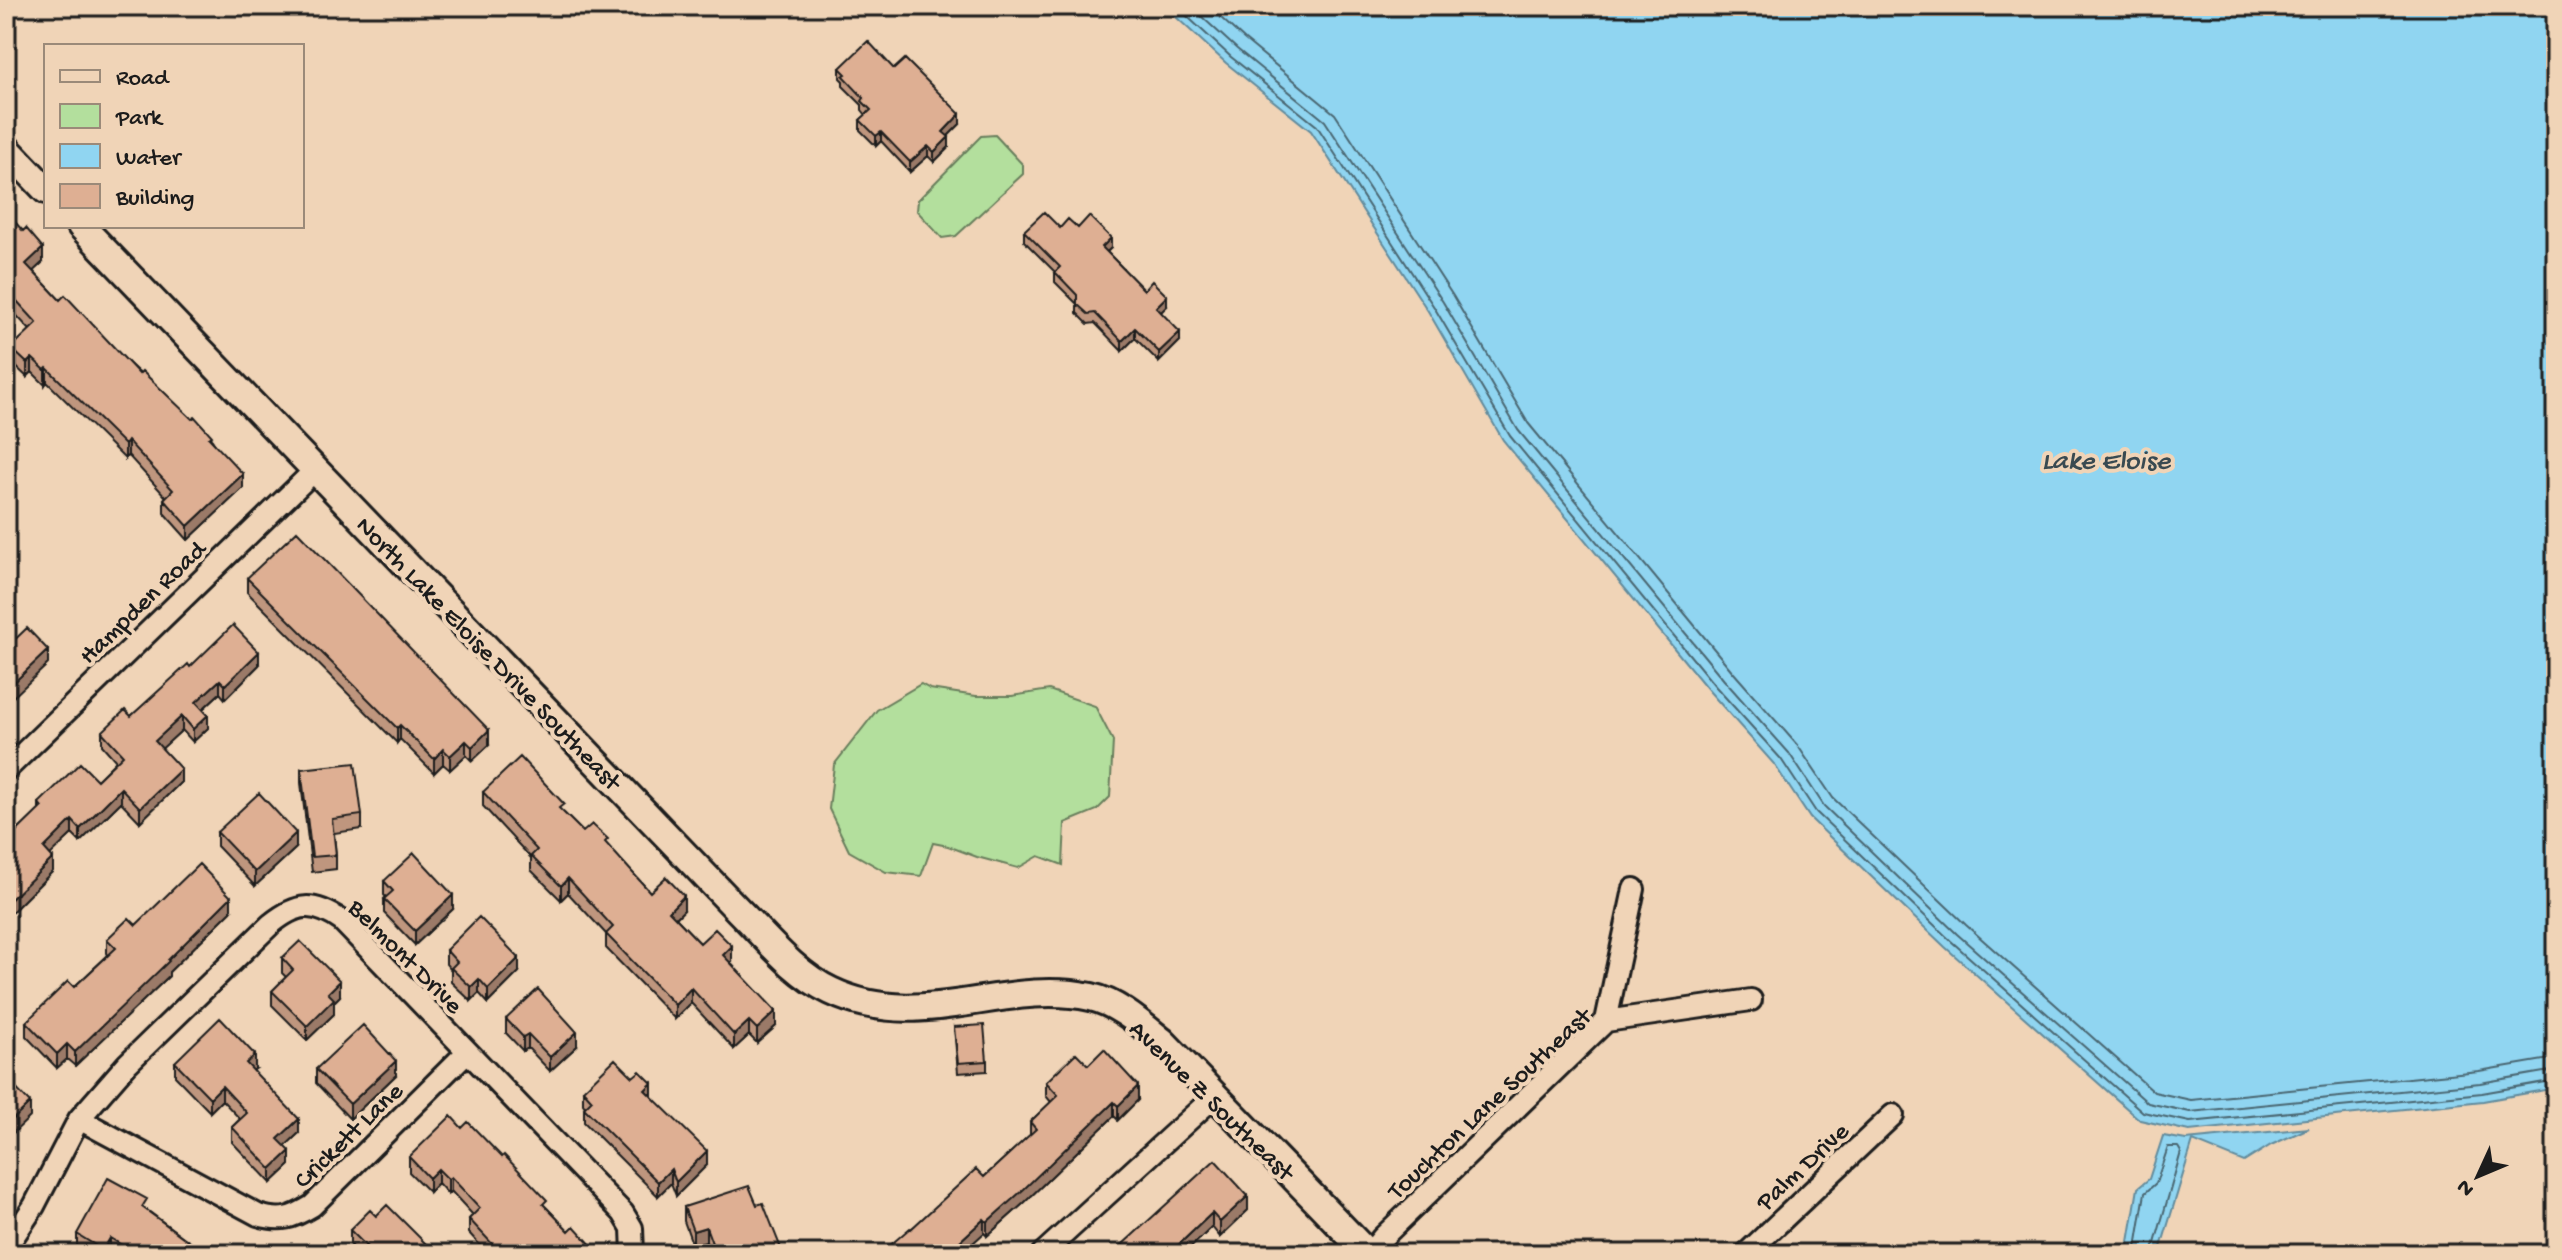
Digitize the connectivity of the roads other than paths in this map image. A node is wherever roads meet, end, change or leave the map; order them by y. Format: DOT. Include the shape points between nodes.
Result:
graph roads {
  1 [pos="6,148"];
  2 [pos="44,188"];
  3 [pos="83,228"];
  4 [pos="314,471"];
  5 [pos="6,770"];
  6 [pos="1634,889"];
  7 [pos="1751,1000"];
  8 [pos="938,1006"];
  9 [pos="1606,1021"];
  10 [pos="467,1052"];
  11 [pos="1216,1095"];
  12 [pos="1893,1115"];
  13 [pos="79,1119"];
  14 [pos="6,1248"];
  15 [pos="633,1254"];
  16 [pos="1042,1254"];
  17 [pos="1368,1254"];
  18 [pos="1746,1254"];
  1 -- 2 [label="street"];
  3 -- 4 [label="street, North Lake Eloise Drive Southeast"];
  4 -- 5 [label="street, Hampden Road"];
  4 -- 8 [label="street, North Lake Eloise Drive Southeast" via="802,972 830,991 865,1004 905,1010"];
  6 -- 9 [label="street"];
  7 -- 9 [label="street, Touchton Lane Southeast"];
  8 -- 11 [label="street, Avenue Z Southeast" via="1046,993 1090,997 1137,1021"];
  9 -- 17 [label="street, Touchton Lane Southeast"];
  10 -- 13 [label="street, Crickett Lane" via="312,1206 277,1221"];
  10 -- 13 [label="street, Belmont Drive" via="342,921 314,906 302,907 271,924 127,1064"];
  10 -- 15 [label="street, Belmont Drive" via="623,1213 632,1228"];
  11 -- 16 [label="street"];
  11 -- 17 [label="street, Avenue Z Southeast"];
  12 -- 18 [label="street, Palm Drive"];
  13 -- 14 [label="street, Belmont Drive"];
}
